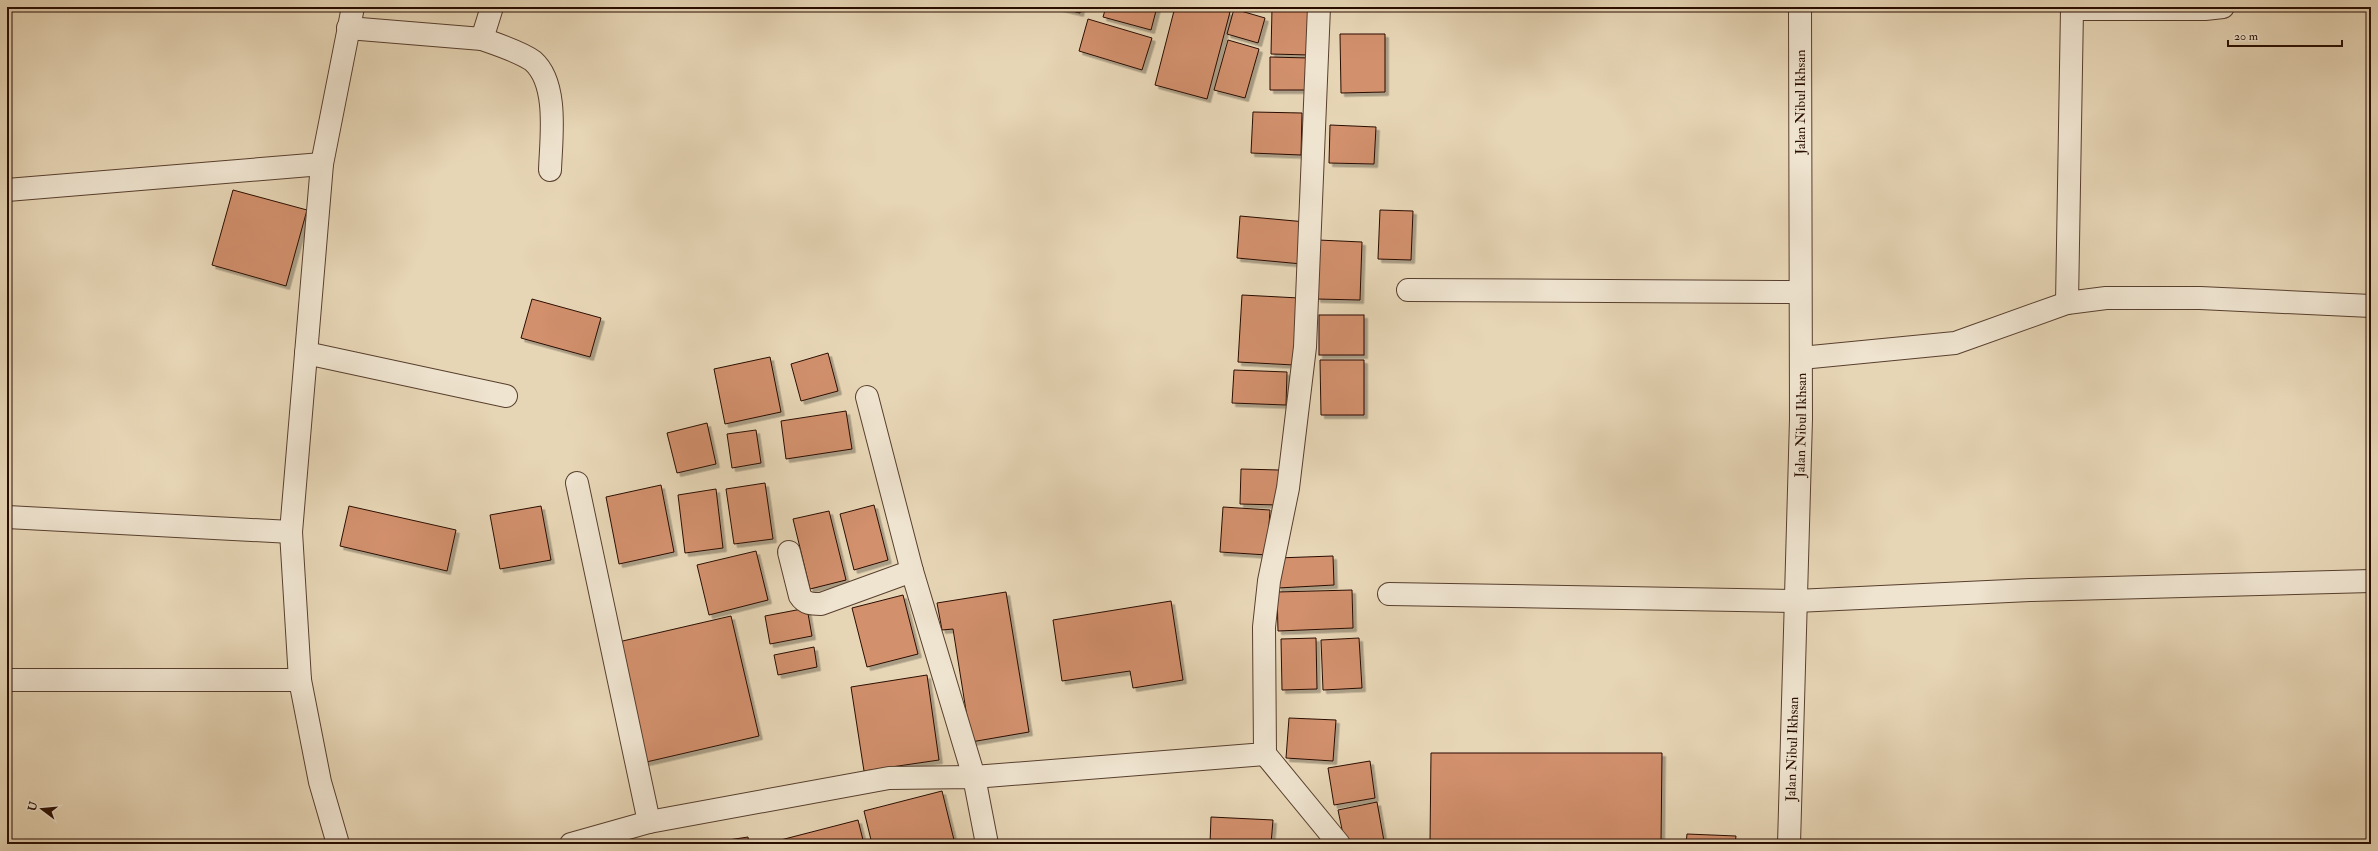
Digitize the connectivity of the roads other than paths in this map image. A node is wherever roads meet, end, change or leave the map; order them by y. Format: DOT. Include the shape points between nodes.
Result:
graph roads {
  1 [pos="353,7"];
  2 [pos="492,7"];
  3 [pos="1319,7"];
  4 [pos="1800,7"];
  5 [pos="2223,7"];
  6 [pos="2063,8"];
  7 [pos="348,28"];
  8 [pos="482,39"];
  9 [pos="322,164"];
  10 [pos="550,170"];
  11 [pos="7,190"];
  12 [pos="1408,290"];
  13 [pos="1800,292"];
  14 [pos="2067,303"];
  15 [pos="2371,306"];
  16 [pos="306,353"];
  17 [pos="1801,358"];
  18 [pos="506,396"];
  19 [pos="867,397"];
  20 [pos="577,483"];
  21 [pos="7,517"];
  22 [pos="291,532"];
  23 [pos="789,552"];
  24 [pos="912,571"];
  25 [pos="2371,582"];
  26 [pos="1389,594"];
  27 [pos="1796,601"];
  28 [pos="7,680"];
  29 [pos="300,680"];
  30 [pos="1265,754"];
  31 [pos="974,777"];
  32 [pos="649,822"];
  33 [pos="338,844"];
  34 [pos="571,844"];
  35 [pos="987,844"];
  36 [pos="1339,844"];
  37 [pos="1789,844"];
  1 -- 7 [label="street"];
  2 -- 8 [label="street"];
  3 -- 30 [label="street" via="1306,347 1288,488 1269,581 1264,627"];
  4 -- 13 [label="street, Jalan Nibul Ikhsan"];
  5 -- 6 [label="street"];
  6 -- 14 [label="street"];
  7 -- 8 [label="street"];
  7 -- 9 [label="street"];
  8 -- 10 [label="street" via="532,61 545,78 552,117"];
  9 -- 11 [label="street"];
  9 -- 16 [label="street"];
  12 -- 13 [label="street"];
  13 -- 17 [label="street, Jalan Nibul Ikhsan"];
  14 -- 15 [label="street" via="2106,298 2200,298"];
  14 -- 17 [label="street" via="1955,343"];
  16 -- 18 [label="street"];
  16 -- 22 [label="street"];
  17 -- 27 [label="street, Jalan Nibul Ikhsan"];
  19 -- 24 [label="street"];
  20 -- 32 [label="street"];
  21 -- 22 [label="street"];
  22 -- 29 [label="street"];
  23 -- 24 [label="street" via="800,596 802,600 812,604 821,604"];
  24 -- 31 [label="street"];
  25 -- 27 [label="street" via="2030,590"];
  26 -- 27 [label="street"];
  27 -- 37 [label="street, Jalan Nibul Ikhsan"];
  28 -- 29 [label="street"];
  29 -- 33 [label="street" via="320,782"];
  30 -- 31 [label="street"];
  30 -- 36 [label="street"];
  31 -- 32 [label="street" via="889,778"];
  31 -- 35 [label="street"];
  32 -- 34 [label="street"];
}
